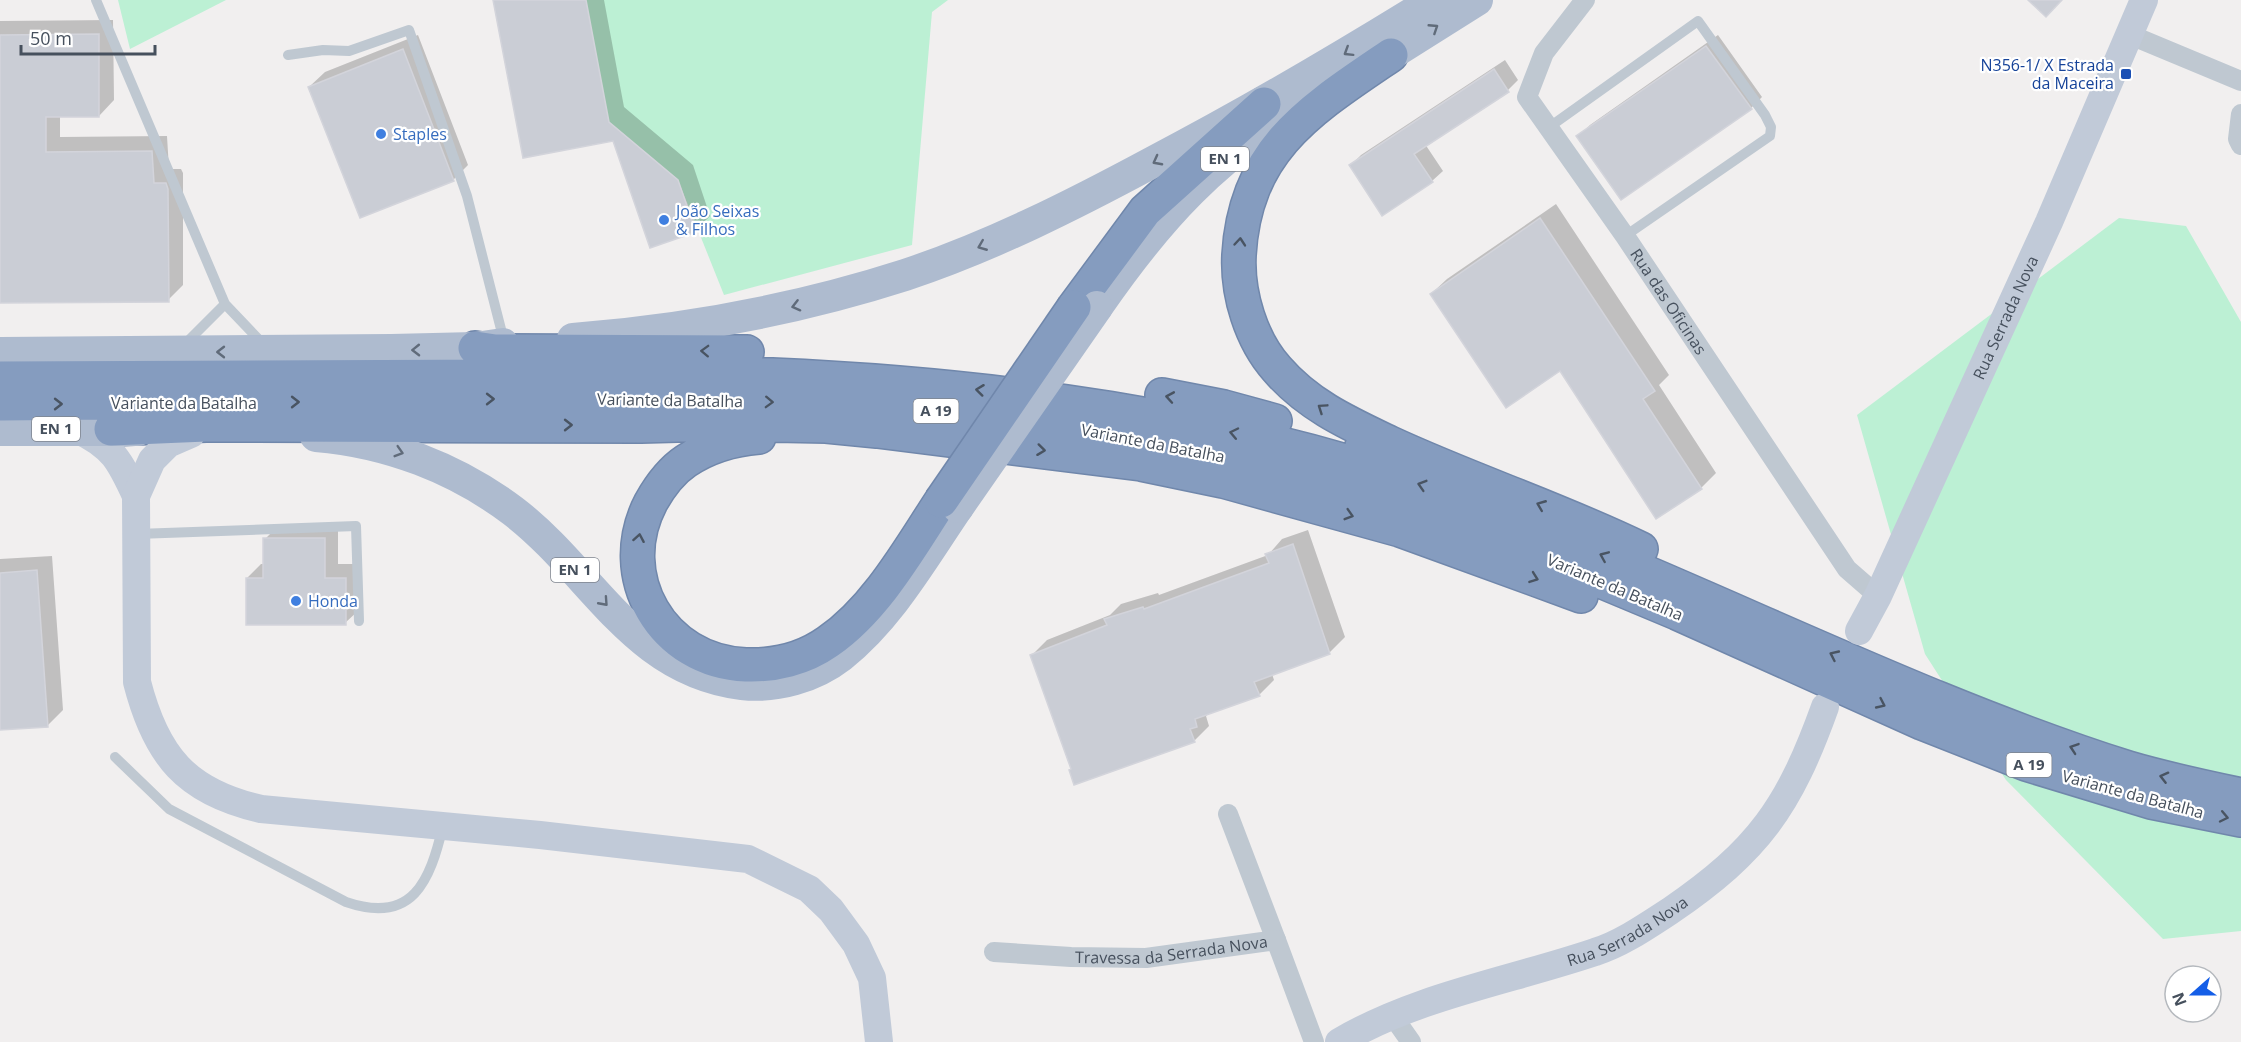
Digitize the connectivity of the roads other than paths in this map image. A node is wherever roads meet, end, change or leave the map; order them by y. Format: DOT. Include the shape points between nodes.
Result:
graph roads {
  1 [pos="96,0"];
  2 [pos="1418,0"];
  3 [pos="1434,0"];
  4 [pos="1477,0"];
  5 [pos="1585,0"];
  6 [pos="2144,0"];
  7 [pos="2128,34"];
  8 [pos="1391,40"];
  9 [pos="288,55"];
  10 [pos="2241,81"];
  11 [pos="1264,104"];
  12 [pos="2241,114"];
  13 [pos="1548,128"];
  14 [pos="2241,145"];
  15 [pos="1625,236"];
  16 [pos="225,304"];
  17 [pos="1085,307"];
  18 [pos="490,346"];
  19 [pos="270,351"];
  20 [pos="177,352"];
  21 [pos="0,353"];
  22 [pos="0,378"];
  23 [pos="0,404"];
  24 [pos="76,429"];
  25 [pos="111,429"];
  26 [pos="0,430"];
  27 [pos="900,433"];
  28 [pos="191,434"];
  29 [pos="1431,462"];
  30 [pos="136,496"];
  31 [pos="950,504"];
  32 [pos="136,534"];
  33 [pos="1878,596"];
  34 [pos="1755,618"];
  35 [pos="359,621"];
  36 [pos="1859,632"];
  37 [pos="1826,693"];
  38 [pos="115,757"];
  39 [pos="2241,795"];
  40 [pos="1228,813"];
  41 [pos="2241,820"];
  42 [pos="443,826"];
  43 [pos="1276,940"];
  44 [pos="994,952"];
  45 [pos="1392,1015"];
  46 [pos="879,1042"];
  47 [pos="1314,1042"];
  48 [pos="1339,1042"];
  49 [pos="1411,1042"];
  1 -- 16 [label="lane"];
  2 -- 8 [label="street"];
  3 -- 8 [label="main road, EN 1"];
  8 -- 4 [label="main road, EN 1, one-way"];
  5 -- 13 [label="street, Rua das Oficinas" via="1544,53 1527,97"];
  6 -- 7 [label="street, Rua Serrada Nova"];
  7 -- 10 [label="street"];
  7 -- 33 [label="street, Rua Serrada Nova" via="2049,222"];
  8 -- 11 [label="main road, EN 1, one-way"];
  8 -- 17 [label="main road, EN 1" via="1224,160 1164,217"];
  29 -- 8 [label="highway, one-way" via="1334,416 1287,380 1266,354 1253,329 1239,264 1249,194 1272,154 1300,121"];
  9 -- 18 [label="lane" via="349,51 409,30 467,196"];
  11 -- 17 [label="highway" via="1145,211 1111,254"];
  11 -- 18 [label="main road, EN 1, one-way" via="1046,218 905,274 828,298 724,322"];
  12 -- 14 [label="street"];
  13 -- 15 [label="street, Rua das Oficinas"];
  13 -- 15 [label="lane" via="1698,21 1765,116 1771,127 1770,135"];
  15 -- 33 [label="street, Rua das Oficinas" via="1847,569"];
  16 -- 19 [label="lane"];
  16 -- 20 [label="lane"];
  17 -- 31 [label="highway, bridge"];
  18 -- 19 [label="main road, EN 1, one-way"];
  29 -- 18 [label="highway, one-way" via="1224,407 990,369 772,353 495,351"];
  19 -- 20 [label="main road, EN 1, one-way"];
  20 -- 21 [label="main road, EN 1"];
  34 -- 22 [label="highway, Variante da Batalha / A 19, one-way" via="1438,490 1370,469 1267,440 1159,417 977,389 772,375"];
  23 -- 37 [label="highway, Variante da Batalha / A 19, one-way" via="710,400 888,406 1076,428 1222,455 1422,511 1543,557"];
  24 -- 25 [label="main road, EN 1"];
  24 -- 26 [label="main road, EN 1"];
  24 -- 30 [label="street" via="107,446 119,459"];
  25 -- 27 [label="highway, one-way" via="206,425 714,424 826,426"];
  25 -- 28 [label="main road, EN 1"];
  31 -- 27 [label="highway, one-way" via="847,627 798,657 750,665 716,660 684,645 662,628 642,590 637,569 643,521 657,490 687,460 723,444 752,437"];
  27 -- 37 [label="highway, one-way" via="1141,464 1293,499 1456,550 1799,676"];
  28 -- 30 [label="street" via="168,444 152,460"];
  28 -- 31 [label="main road, EN 1, one-way" via="342,438 398,452 454,474 529,523 651,648 694,672 752,686 791,680 840,657 888,607"];
  34 -- 29 [label="highway, one-way" via="1713,588 1596,527"];
  30 -- 32 [label="street"];
  32 -- 35 [label="lane" via="356,526"];
  32 -- 42 [label="street" via="137,682 156,737 189,778 231,802 261,809"];
  33 -- 36 [label="street, Rua Serrada Nova"];
  39 -- 34 [label="highway, Variante da Batalha / A 19, one-way" via="2129,768 2008,725 1857,665"];
  37 -- 41 [label="highway, Variante da Batalha / A 19, one-way" via="1922,723 2026,764 2151,802"];
  37 -- 45 [label="street, Rua Serrada Nova" via="1806,760 1772,818 1742,856 1694,894 1597,952"];
  38 -- 42 [label="lane" via="169,809 364,908 392,906 420,890 430,875"];
  40 -- 43 [label="street"];
  42 -- 46 [label="street" via="748,859 777,871 809,889 856,944 872,978"];
  43 -- 44 [label="street, Travessa da Serrada Nova" via="1146,958"];
  43 -- 47 [label="street, Travessa da Serrada Nova"];
  45 -- 48 [label="street, Rua Serrada Nova"];
  45 -- 49 [label="street"];
}
